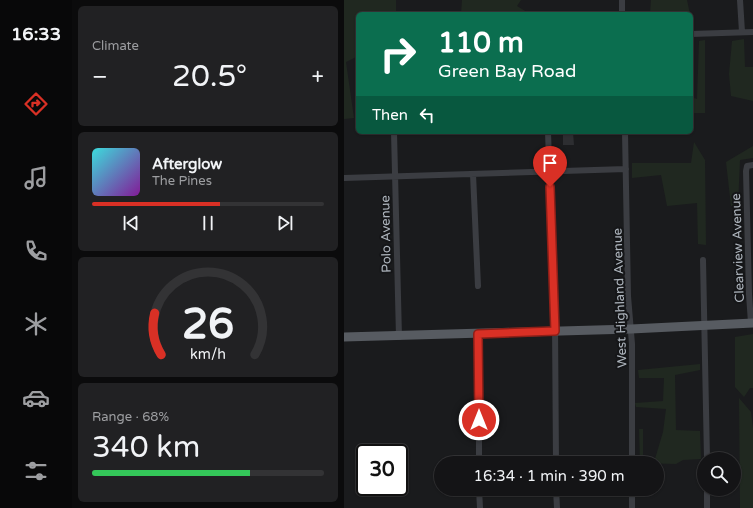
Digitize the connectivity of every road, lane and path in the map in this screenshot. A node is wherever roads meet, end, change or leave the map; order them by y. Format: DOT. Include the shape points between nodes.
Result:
graph roads {
  1 [pos="622,0"];
  2 [pos="740,0"];
  3 [pos="622,12"];
  4 [pos="742,32"];
  5 [pos="753,32"];
  6 [pos="693,34"];
  7 [pos="394,134"];
  8 [pos="548,134"];
  9 [pos="625,134"];
  10 [pos="753,165"];
  11 [pos="626,169"];
  12 [pos="550,172"];
  13 [pos="473,174"];
  14 [pos="395,176"];
  15 [pos="344,178"];
  16 [pos="703,260"];
  17 [pos="478,286"];
  18 [pos="752,323"];
  19 [pos="706,326"];
  20 [pos="631,329"];
  21 [pos="555,331"];
  22 [pos="478,334"];
  23 [pos="399,336"];
  24 [pos="344,338"];
  25 [pos="707,452"];
  26 [pos="479,456"];
  27 [pos="556,456"];
  28 [pos="632,456"];
  29 [pos="480,496"];
  30 [pos="556,496"];
  31 [pos="632,496"];
  32 [pos="707,496"];
  33 [pos="480,508"];
  34 [pos="556,508"];
  35 [pos="632,508"];
  36 [pos="708,508"];
  1 -- 3 [label="street"];
  2 -- 4 [label="street"];
  4 -- 5 [label="street"];
  4 -- 6 [label="street"];
  7 -- 14 [label="street, Polo Avenue"];
  8 -- 12 [label="street"];
  9 -- 11 [label="street, West Highland Avenue"];
  10 -- 18 [label="street, Clearview Avenue" via="747,166 746,171 748,294"];
  11 -- 12 [label="street"];
  11 -- 20 [label="street, West Highland Avenue"];
  12 -- 13 [label="street"];
  12 -- 21 [label="street"];
  13 -- 14 [label="street"];
  13 -- 17 [label="street"];
  14 -- 15 [label="street"];
  14 -- 23 [label="street, Polo Avenue"];
  16 -- 19 [label="street"];
  18 -- 19 [label="main road"];
  19 -- 20 [label="main road"];
  19 -- 25 [label="street"];
  20 -- 21 [label="main road"];
  20 -- 28 [label="street, West Highland Avenue"];
  21 -- 22 [label="main road"];
  21 -- 27 [label="street"];
  22 -- 23 [label="main road"];
  22 -- 26 [label="street"];
  23 -- 24 [label="main road"];
  29 -- 33 [label="street"];
  30 -- 34 [label="street"];
  31 -- 35 [label="street"];
  32 -- 36 [label="street"];
}
